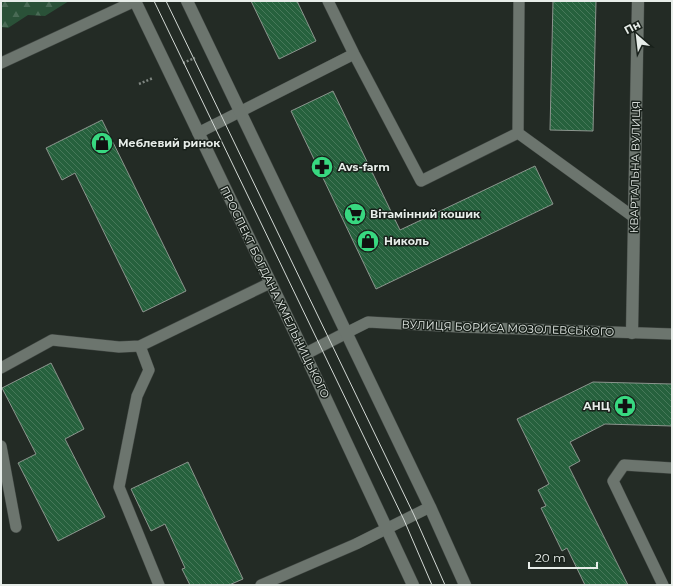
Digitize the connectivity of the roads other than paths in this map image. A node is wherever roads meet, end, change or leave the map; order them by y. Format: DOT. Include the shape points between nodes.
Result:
graph roads {
  1 [pos="135,1"];
  2 [pos="187,1"];
  3 [pos="328,1"];
  4 [pos="519,1"];
  5 [pos="638,1"];
  6 [pos="354,54"];
  7 [pos="1,63"];
  8 [pos="240,112"];
  9 [pos="198,133"];
  10 [pos="518,133"];
  11 [pos="634,218"];
  12 [pos="270,283"];
  13 [pos="346,332"];
  14 [pos="632,333"];
  15 [pos="672,334"];
  16 [pos="140,346"];
  17 [pos="305,354"];
  18 [pos="1,368"];
  19 [pos="1,446"];
  20 [pos="672,468"];
  21 [pos="430,507"];
  22 [pos="16,527"];
  23 [pos="388,528"];
  24 [pos="159,585"];
  25 [pos="261,585"];
  26 [pos="413,585"];
  27 [pos="465,585"];
  28 [pos="663,585"];
  1 -- 7 [label="lane"];
  1 -- 9 [label="main road, ПРОСПЕКТ БОГДАНА ХМЕЛЬНИЦЬКОГО"];
  2 -- 8 [label="main road"];
  3 -- 6 [label="lane"];
  4 -- 10 [label="lane"];
  5 -- 11 [label="main road, КВАРТАЛЬНА ВУЛИЦЯ"];
  6 -- 8 [label="lane"];
  6 -- 10 [label="lane" via="421,181"];
  8 -- 9 [label="lane"];
  8 -- 13 [label="main road"];
  9 -- 12 [label="main road, ПРОСПЕКТ БОГДАНА ХМЕЛЬНИЦЬКОГО"];
  10 -- 11 [label="lane"];
  11 -- 14 [label="main road, КВАРТАЛЬНА ВУЛИЦЯ"];
  12 -- 16 [label="lane"];
  12 -- 17 [label="main road, ПРОСПЕКТ БОГДАНА ХМЕЛЬНИЦЬКОГО"];
  13 -- 14 [label="lane, ВУЛИЦЯ БОРИСА МОЗОЛЕВСЬКОГО" via="368,322"];
  13 -- 17 [label="main road"];
  13 -- 21 [label="main road"];
  14 -- 15 [label="lane, ВУЛИЦЯ БОРИСА МОЗОЛЕВСЬКОГО"];
  16 -- 18 [label="lane" via="119,347 52,340"];
  16 -- 24 [label="lane" via="149,370 137,396 119,487"];
  17 -- 23 [label="main road, ПРОСПЕКТ БОГДАНА ХМЕЛЬНИЦЬКОГО"];
  19 -- 22 [label="lane"];
  20 -- 28 [label="lane" via="624,465 613,481"];
  21 -- 23 [label="lane"];
  21 -- 27 [label="main road"];
  23 -- 25 [label="lane"];
  23 -- 26 [label="main road, ПРОСПЕКТ БОГДАНА ХМЕЛЬНИЦЬКОГО"];
}
